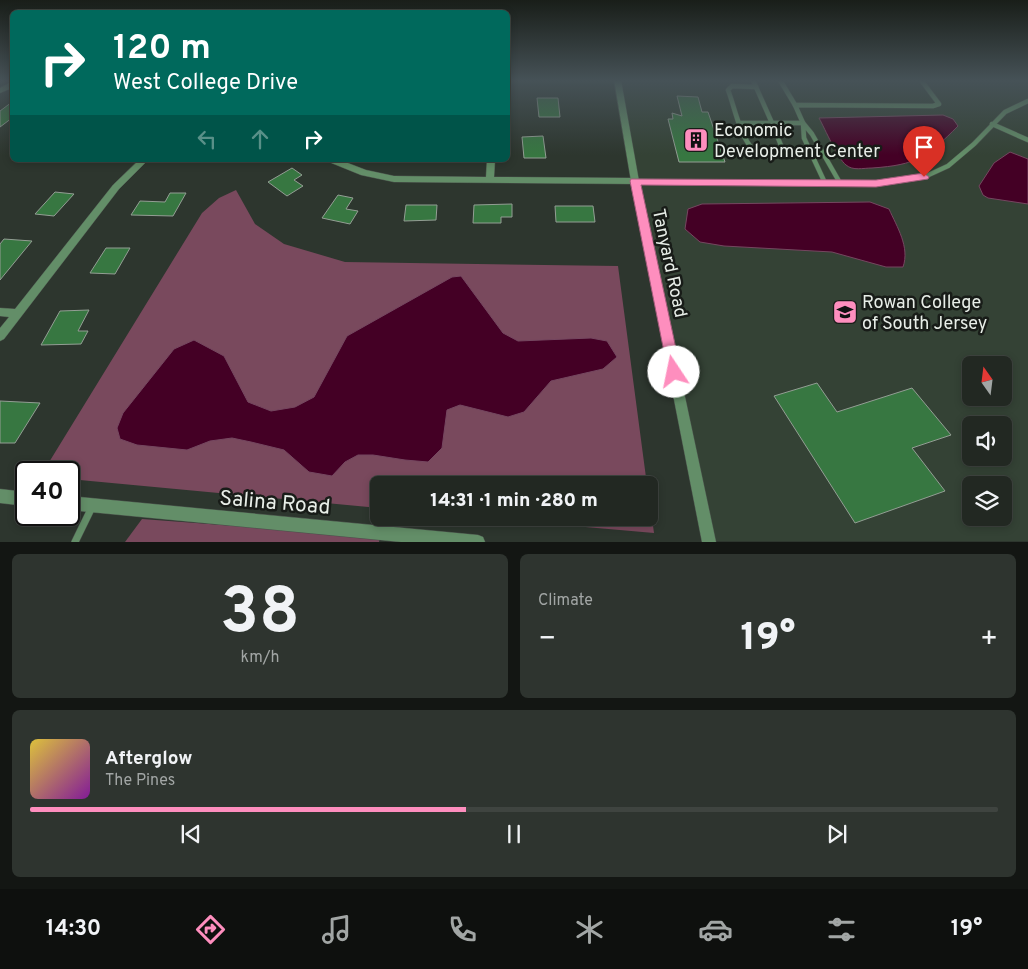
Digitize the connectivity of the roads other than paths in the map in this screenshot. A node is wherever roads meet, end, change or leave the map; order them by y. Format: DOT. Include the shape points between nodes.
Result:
graph roads {
  1 [pos="621,105"];
  2 [pos="734,105"];
  3 [pos="764,105"];
  4 [pos="794,105"];
  5 [pos="835,105"];
  6 [pos="935,105"];
  7 [pos="1019,105"];
  8 [pos="740,122"];
  9 [pos="772,123"];
  10 [pos="803,124"];
  11 [pos="992,124"];
  12 [pos="1028,140"];
  13 [pos="142,162"];
  14 [pos="337,162"];
  15 [pos="491,162"];
  16 [pos="490,180"];
  17 [pos="635,181"];
  18 [pos="825,183"];
  19 [pos="840,183"];
  20 [pos="0,312"];
  21 [pos="17,313"];
  22 [pos="0,336"];
  23 [pos="0,496"];
  24 [pos="15,498"];
  25 [pos="80,504"];
  26 [pos="93,505"];
  27 [pos="75,542"];
  28 [pos="478,542"];
  29 [pos="709,542"];
  1 -- 17 [label="street, Tanyard Road"];
  2 -- 8 [label="lane"];
  3 -- 9 [label="lane"];
  4 -- 10 [label="lane"];
  5 -- 6 [label="lane"];
  7 -- 11 [label="lane"];
  8 -- 9 [label="lane"];
  8 -- 9 [label="lane" via="749,148 760,155 781,155 784,149"];
  9 -- 10 [label="lane"];
  10 -- 18 [label="lane" via="804,138"];
  10 -- 19 [label="lane"];
  11 -- 12 [label="lane"];
  11 -- 19 [label="lane" via="956,160 924,177 893,182"];
  13 -- 21 [label="street" via="116,187"];
  14 -- 16 [label="street" via="384,178"];
  15 -- 16 [label="street"];
  16 -- 17 [label="street"];
  17 -- 18 [label="lane"];
  17 -- 29 [label="street, Tanyard Road"];
  18 -- 19 [label="lane"];
  20 -- 21 [label="street"];
  21 -- 22 [label="street"];
  23 -- 24 [label="street"];
  25 -- 26 [label="street, Salina Road"];
  26 -- 27 [label="lane"];
  26 -- 28 [label="street, Salina Road"];
}
